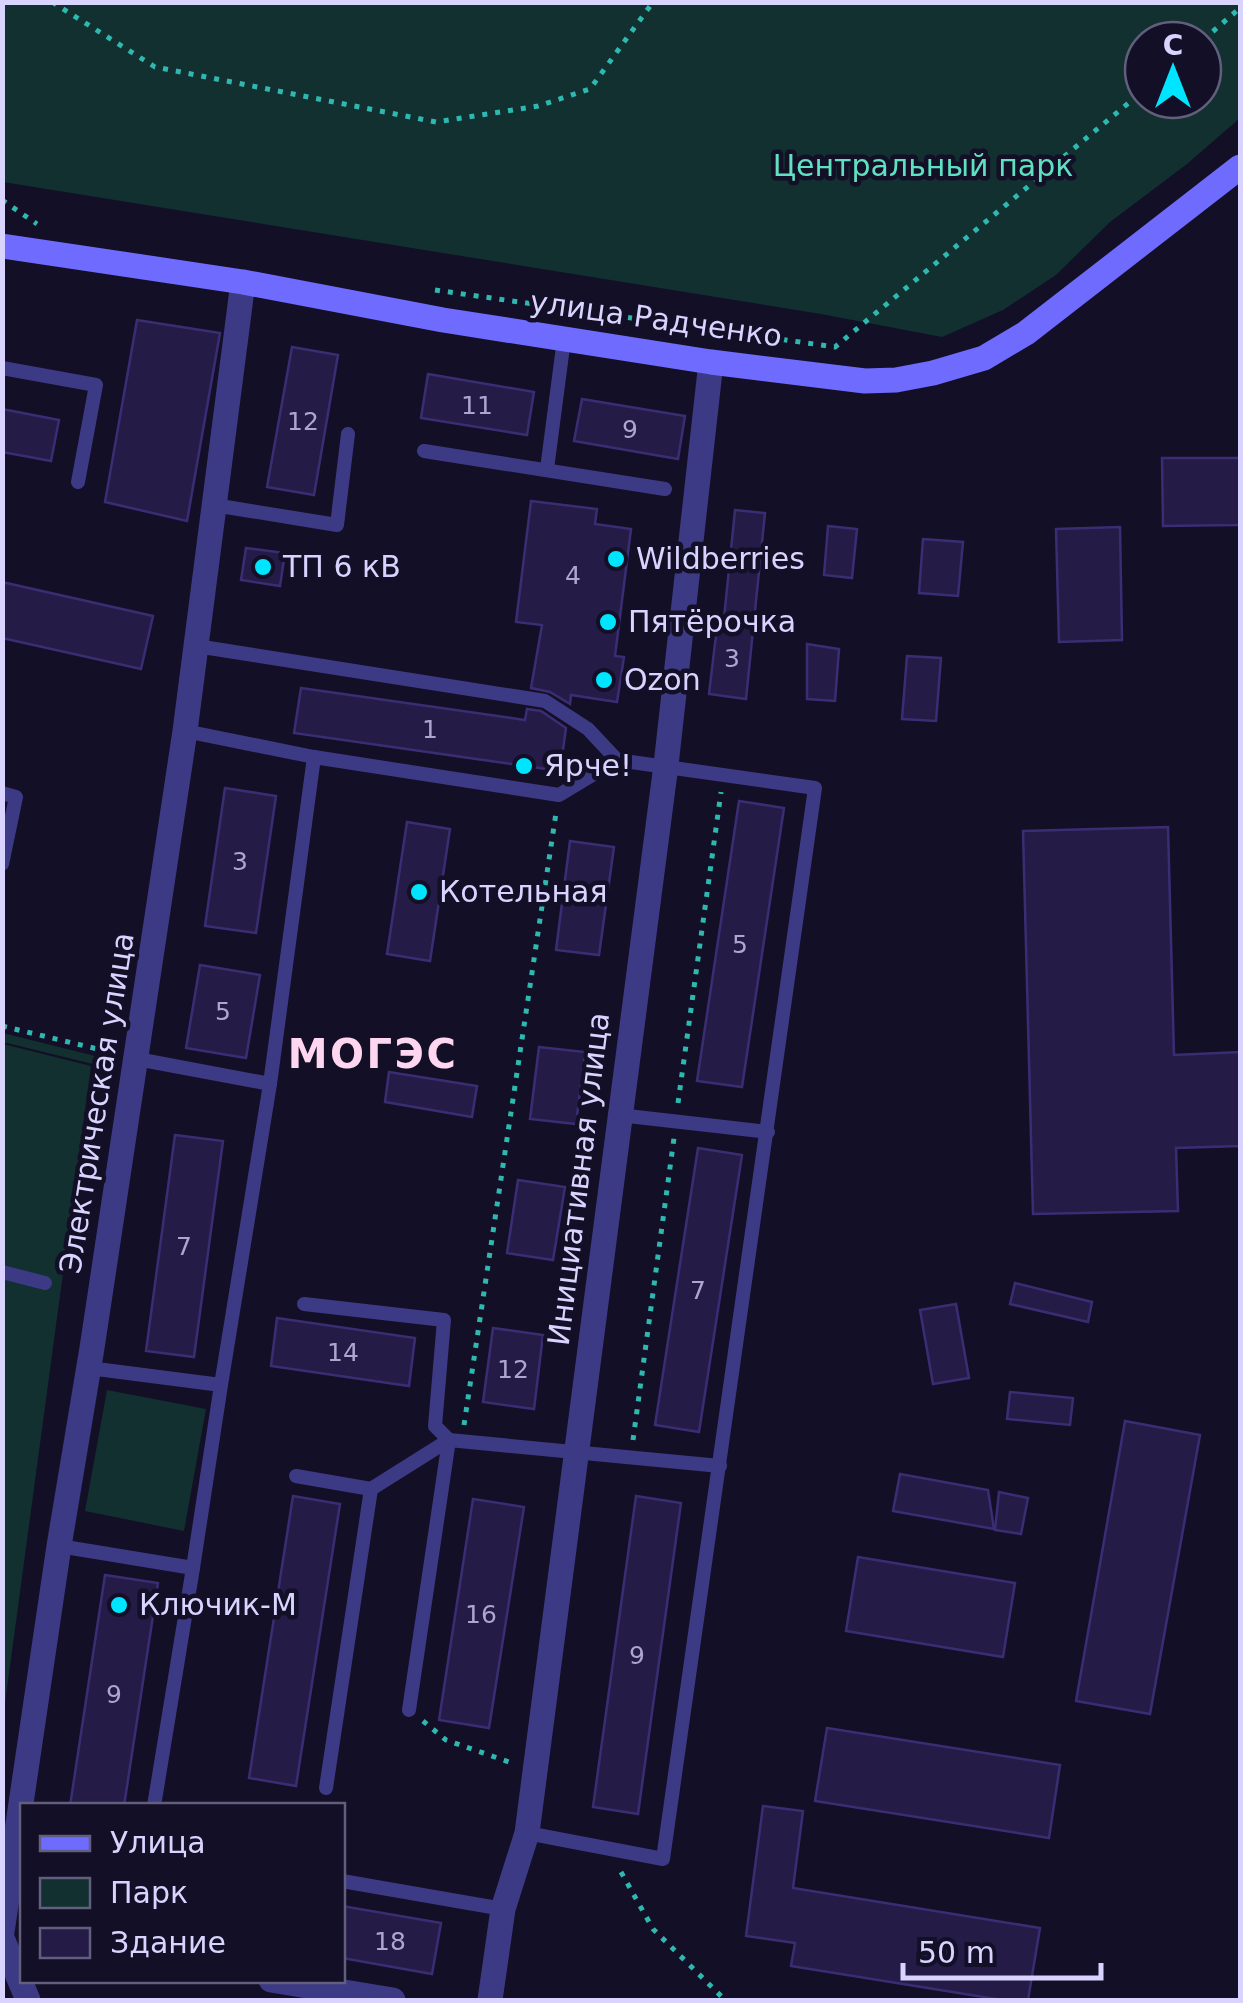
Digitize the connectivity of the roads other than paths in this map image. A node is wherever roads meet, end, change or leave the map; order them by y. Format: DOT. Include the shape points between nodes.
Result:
graph roads {
  1 [pos="1240,167"];
  2 [pos="2,246"];
  3 [pos="243,282"];
  4 [pos="564,339"];
  5 [pos="710,362"];
  6 [pos="2,368"];
  7 [pos="348,434"];
  8 [pos="424,451"];
  9 [pos="547,469"];
  10 [pos="78,482"];
  11 [pos="665,489"];
  12 [pos="214,505"];
  13 [pos="196,646"];
  14 [pos="185,732"];
  15 [pos="314,756"];
  16 [pos="617,760"];
  17 [pos="666,766"];
  18 [pos="2,793"];
  19 [pos="2,864"];
  20 [pos="137,1059"];
  21 [pos="270,1084"];
  22 [pos="618,1116"];
  23 [pos="768,1132"];
  24 [pos="2,1272"];
  25 [pos="45,1282"];
  26 [pos="304,1304"];
  27 [pos="89,1368"];
  28 [pos="221,1385"];
  29 [pos="455,1440"];
  30 [pos="578,1453"];
  31 [pos="720,1466"];
  32 [pos="296,1476"];
  33 [pos="371,1489"];
  34 [pos="59,1546"];
  35 [pos="193,1568"];
  36 [pos="410,1710"];
  37 [pos="326,1788"];
  38 [pos="21,1803"];
  39 [pos="154,1803"];
  40 [pos="20,1812"];
  41 [pos="527,1833"];
  42 [pos="345,1881"];
  43 [pos="503,1909"];
  44 [pos="2,1935"];
  45 [pos="20,1980"];
  46 [pos="289,1983"];
  47 [pos="393,2000"];
  48 [pos="490,2000"];
  1 -- 5 [label="street, улица Радченко" via="1026,333 984,358 933,373 864,381"];
  2 -- 3 [label="street, улица Радченко"];
  3 -- 4 [label="street, улица Радченко"];
  3 -- 12 [label="street, Электрическая улица"];
  4 -- 5 [label="street, улица Радченко"];
  4 -- 9 [label="lane"];
  5 -- 17 [label="street, Инициативная улица"];
  6 -- 10 [label="lane" via="96,385"];
  7 -- 12 [label="lane" via="336,525"];
  8 -- 9 [label="lane"];
  9 -- 11 [label="lane"];
  12 -- 13 [label="street, Электрическая улица"];
  13 -- 14 [label="street, Электрическая улица"];
  13 -- 16 [label="lane" via="545,702 588,729"];
  14 -- 15 [label="lane"];
  14 -- 20 [label="street, Электрическая улица"];
  15 -- 16 [label="lane" via="559,795"];
  15 -- 21 [label="lane"];
  16 -- 17 [label="lane"];
  17 -- 22 [label="street, Инициативная улица"];
  17 -- 23 [label="lane" via="815,788"];
  18 -- 19 [label="lane" via="16,797"];
  20 -- 21 [label="lane"];
  20 -- 27 [label="street, Электрическая улица"];
  21 -- 28 [label="lane"];
  22 -- 23 [label="lane"];
  22 -- 30 [label="street, Инициативная улица"];
  23 -- 31 [label="lane"];
  24 -- 25 [label="lane"];
  26 -- 29 [label="lane" via="444,1320 435,1426"];
  27 -- 28 [label="lane"];
  27 -- 34 [label="street, Электрическая улица"];
  28 -- 35 [label="lane"];
  29 -- 30 [label="lane"];
  29 -- 33 [label="lane"];
  29 -- 36 [label="lane"];
  30 -- 31 [label="lane"];
  30 -- 41 [label="street, Инициативная улица"];
  31 -- 41 [label="lane" via="663,1859"];
  32 -- 33 [label="lane"];
  33 -- 37 [label="lane"];
  34 -- 35 [label="lane"];
  34 -- 38 [label="street, Электрическая улица"];
  35 -- 39 [label="lane"];
  40 -- 44 [label="street, Электрическая улица"];
  41 -- 43 [label="street, Инициативная улица"];
  42 -- 43 [label="lane"];
  43 -- 48 [label="street, Инициативная улица"];
  44 -- 45 [label="street"];
  46 -- 47 [label="street"];
}
